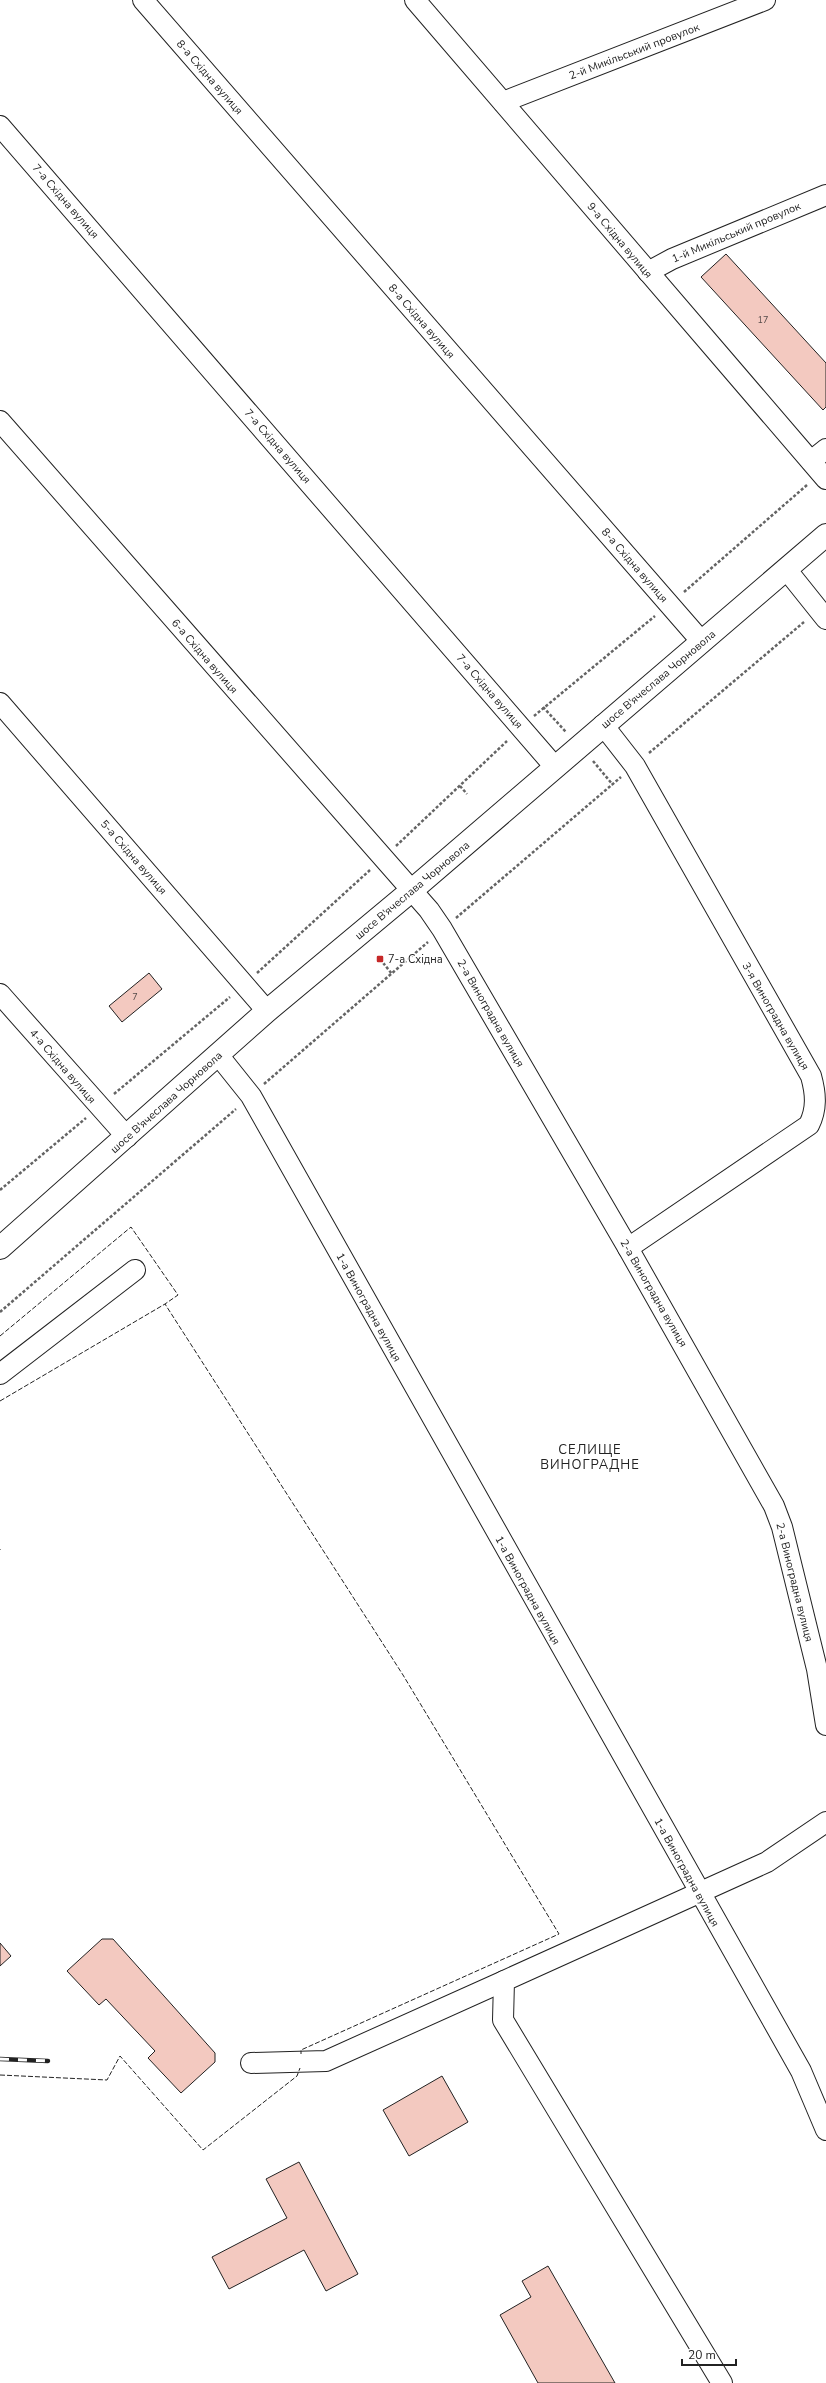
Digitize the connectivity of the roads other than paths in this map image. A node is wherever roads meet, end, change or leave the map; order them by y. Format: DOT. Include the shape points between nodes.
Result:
graph roads {
  1 [pos="143,0"];
  2 [pos="415,0"];
  3 [pos="765,0"];
  4 [pos="503,102"];
  5 [pos="0,126"];
  6 [pos="826,195"];
  7 [pos="648,272"];
  8 [pos="0,420"];
  9 [pos="821,465"];
  10 [pos="826,535"];
  11 [pos="786,569"];
  12 [pos="823,614"];
  13 [pos="702,642"];
  14 [pos="0,703"];
  15 [pos="604,725"];
  16 [pos="555,767"];
  17 [pos="411,891"];
  18 [pos="0,994"];
  19 [pos="267,1011"];
  20 [pos="218,1056"];
  21 [pos="127,1137"];
  22 [pos="0,1248"];
  23 [pos="628,1248"];
  24 [pos="135,1270"];
  25 [pos="0,1374"];
  26 [pos="826,1725"];
  27 [pos="826,1822"];
  28 [pos="699,1894"];
  29 [pos="504,1981"];
  30 [pos="251,2063"];
  31 [pos="826,2130"];
  32 [pos="722,2383"];
  1 -- 13 [label="street, 8-а Східна вулиця"];
  2 -- 4 [label="street, 9-а Східна вулиця"];
  3 -- 4 [label="street, 2-й Микільський провулок"];
  4 -- 7 [label="street, 9-а Східна вулиця"];
  5 -- 16 [label="street, 7-а Східна вулиця"];
  6 -- 7 [label="street, 1-й Микільський провулок" via="672,259"];
  7 -- 9 [label="street, 9-а Східна вулиця"];
  8 -- 17 [label="street, 6-а Східна вулиця"];
  10 -- 11 [label="main road, шосе В'ячеслава Чорновола"];
  11 -- 12 [label="street"];
  11 -- 13 [label="main road, шосе В'ячеслава Чорновола"];
  13 -- 15 [label="main road, шосе В'ячеслава Чорновола"];
  14 -- 19 [label="street, 5-а Східна вулиця"];
  15 -- 16 [label="main road, шосе В'ячеслава Чорновола"];
  15 -- 23 [label="street, 3-я Виноградна вулиця" via="635,766 811,1076 815,1090 814,1115 808,1125"];
  16 -- 17 [label="main road, шосе В'ячеслава Чорновола"];
  17 -- 19 [label="main road, шосе В'ячеслава Чорновола"];
  17 -- 23 [label="street, 2-а Виноградна вулиця" via="442,929"];
  18 -- 21 [label="street, 4-а Східна вулиця"];
  19 -- 20 [label="main road, шосе В'ячеслава Чорновола"];
  20 -- 21 [label="main road, шосе В'ячеслава Чорновола"];
  20 -- 28 [label="street, 1-а Виноградна вулиця" via="251,1096"];
  21 -- 22 [label="main road, шосе В'ячеслава Чорновола"];
  23 -- 26 [label="street, 2-а Виноградна вулиця" via="774,1506 782,1527 817,1669"];
  24 -- 25 [label="street"];
  27 -- 28 [label="street" via="767,1862"];
  28 -- 29 [label="street"];
  28 -- 31 [label="street, 1-а Виноградна вулиця" via="801,2071"];
  29 -- 30 [label="street" via="326,2061"];
  29 -- 32 [label="street" via="503,2020"];
}
